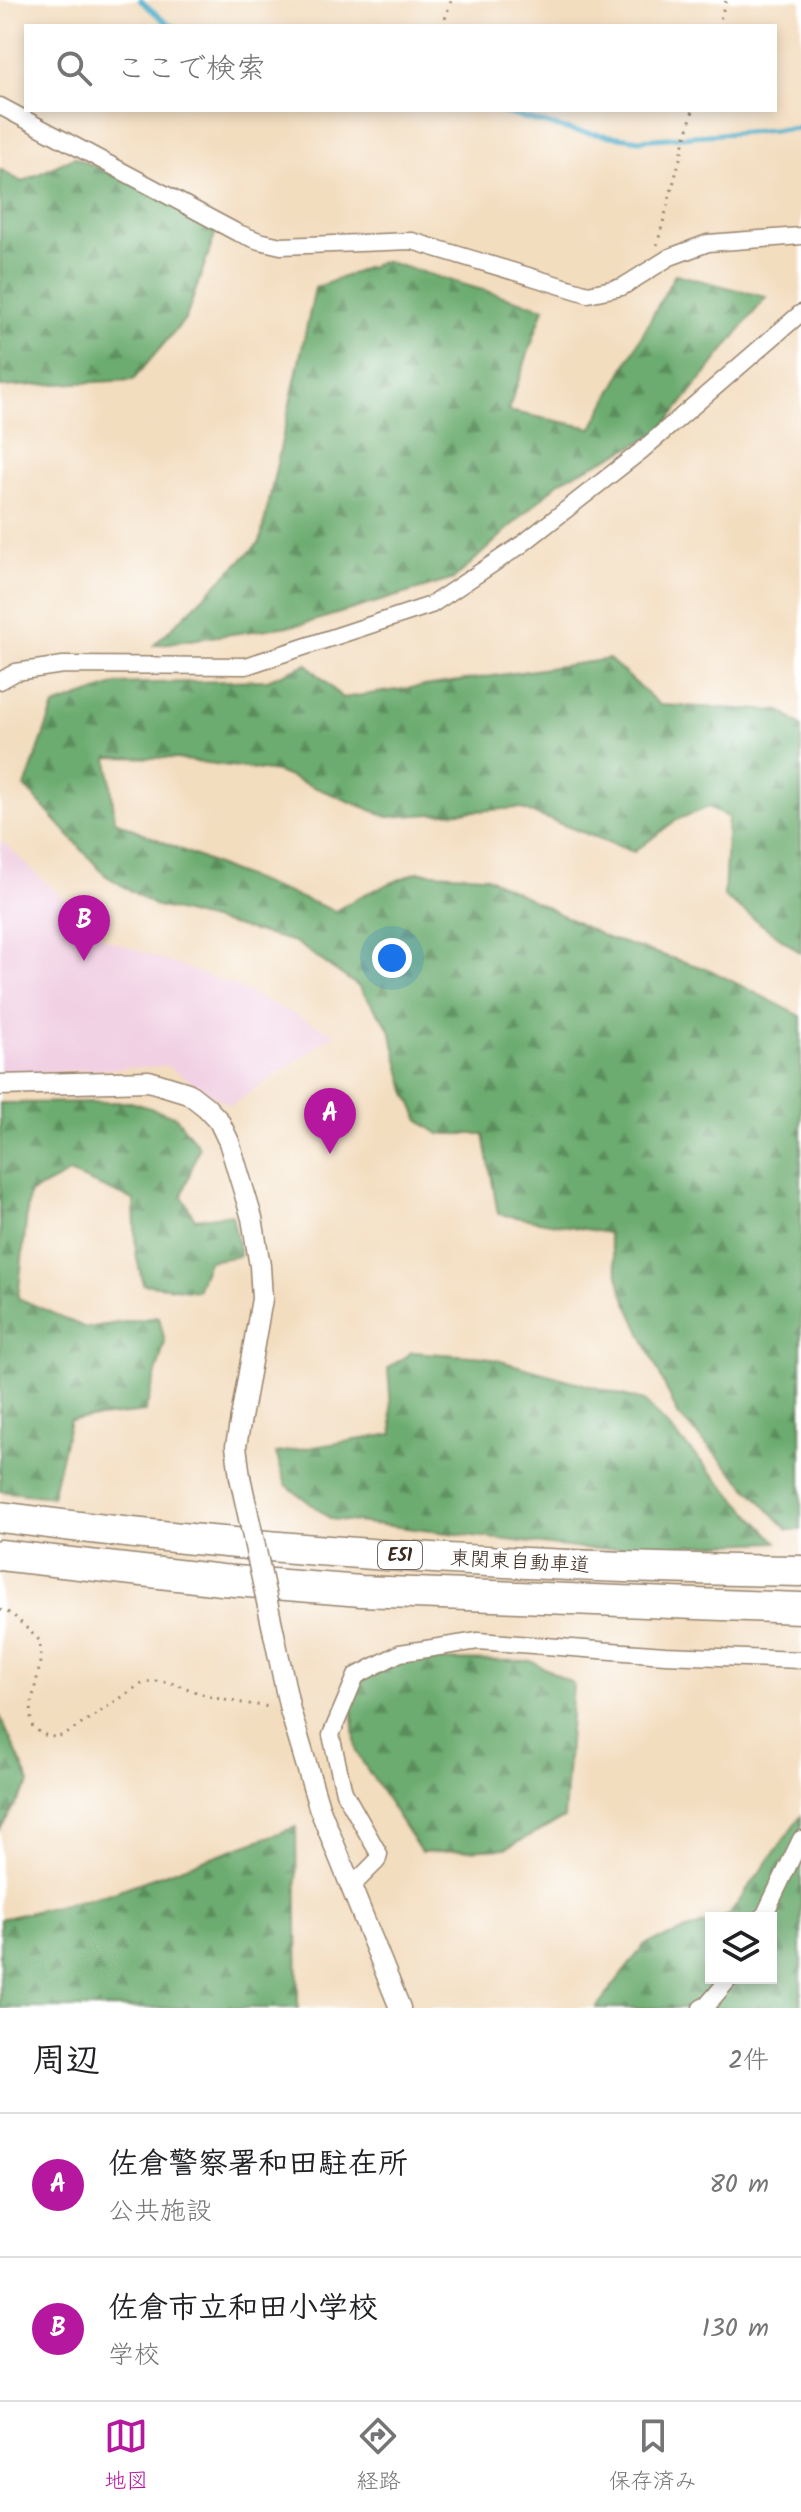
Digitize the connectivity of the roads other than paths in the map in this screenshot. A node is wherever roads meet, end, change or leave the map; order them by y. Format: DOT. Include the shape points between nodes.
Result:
graph roads {
  1 [pos="0,106"];
  2 [pos="801,236"];
  3 [pos="801,313"];
  4 [pos="0,681"];
  5 [pos="0,1085"];
  6 [pos="0,1517"];
  7 [pos="0,1555"];
  8 [pos="801,1571"];
  9 [pos="801,1608"];
  10 [pos="801,1660"];
  11 [pos="801,1839"];
  12 [pos="351,1887"];
  13 [pos="766,1912"];
  14 [pos="725,1984"];
  15 [pos="400,2008"];
  16 [pos="701,2008"];
  1 -- 2 [label="street" via="236,232 281,246 412,241 588,294 622,287 708,243"];
  3 -- 4 [label="street" via="641,451 521,545 431,605 246,666 63,665 16,672"];
  5 -- 12 [label="street, bridge" via="149,1081 188,1093 219,1121 229,1142 252,1218 262,1299 236,1446 240,1477 290,1710 319,1807"];
  6 -- 8 [label="highway, 東関東自動車道 / E51" via="226,1544 534,1563"];
  7 -- 9 [label="highway, 東関東自動車道 / E51" via="361,1591"];
  10 -- 12 [label="street" via="478,1641 400,1653 356,1676 331,1735 344,1792 379,1854"];
  11 -- 13 [label="street"];
  12 -- 15 [label="street"];
  14 -- 16 [label="street"];
}
